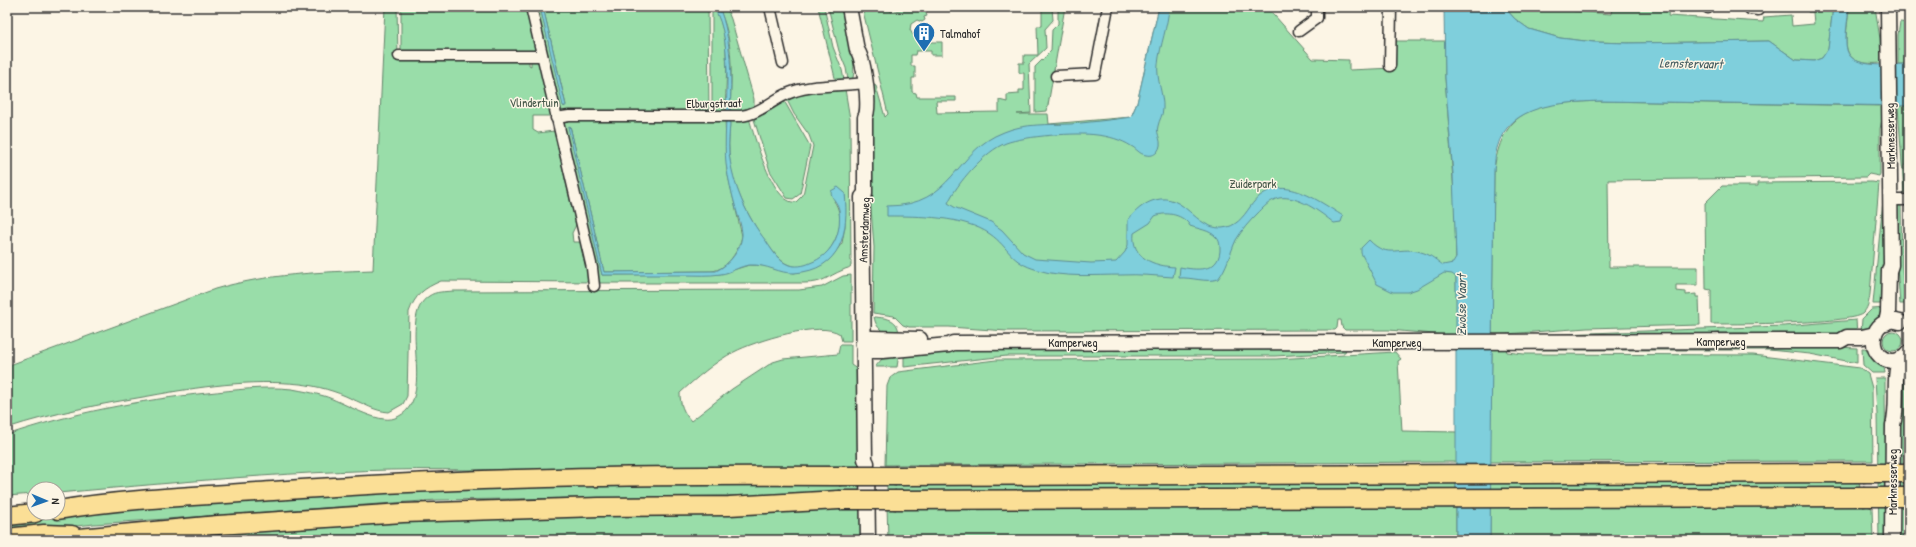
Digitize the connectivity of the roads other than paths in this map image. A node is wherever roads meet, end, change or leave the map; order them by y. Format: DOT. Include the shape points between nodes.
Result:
graph roads {
  1 [pos="531,7"];
  2 [pos="770,7"];
  3 [pos="849,7"];
  4 [pos="1108,7"];
  5 [pos="1317,7"];
  6 [pos="1391,7"];
  7 [pos="1888,7"];
  8 [pos="1299,31"];
  9 [pos="399,56"];
  10 [pos="542,56"];
  11 [pos="783,63"];
  12 [pos="1390,66"];
  13 [pos="1056,76"];
  14 [pos="861,83"];
  15 [pos="556,118"];
  16 [pos="1891,200"];
  17 [pos="1909,200"];
  18 [pos="1891,265"];
  19 [pos="594,286"];
  20 [pos="1886,322"];
  21 [pos="1905,326"];
  22 [pos="1875,341"];
  23 [pos="868,344"];
  24 [pos="1899,357"];
  25 [pos="1909,473"];
  26 [pos="1909,497"];
  27 [pos="26,504"];
  28 [pos="66,504"];
  29 [pos="7,505"];
  30 [pos="88,505"];
  31 [pos="66,509"];
  32 [pos="26,514"];
  33 [pos="7,516"];
  34 [pos="90,536"];
  35 [pos="7,538"];
  36 [pos="58,540"];
  37 [pos="868,540"];
  38 [pos="1892,540"];
  1 -- 10 [label="street"];
  2 -- 11 [label="street"];
  3 -- 14 [label="main road, Amsterdamweg" via="857,50 854,54"];
  4 -- 13 [label="street" via="1096,74"];
  5 -- 8 [label="street" via="1317,18"];
  6 -- 12 [label="street"];
  7 -- 16 [label="main road, Marknesserweg" via="1890,107 1887,180"];
  9 -- 10 [label="street"];
  10 -- 15 [label="street"];
  14 -- 15 [label="street, Elburgstraat" via="802,89 750,114"];
  14 -- 23 [label="main road, Amsterdamweg" via="862,114 865,117 865,194 862,197"];
  15 -- 19 [label="street" via="580,239 592,271"];
  16 -- 17 [label="street"];
  16 -- 18 [label="main road, Marknesserweg"];
  18 -- 20 [label="main road, Marknesserweg"];
  18 -- 21 [label="main road, Marknesserweg" via="1894,270 1897,313"];
  20 -- 21 [label="main road"];
  20 -- 22 [label="main road" via="1880,326"];
  22 -- 23 [label="main road, Kamperweg" via="1862,337 1847,337 1840,341"];
  22 -- 24 [label="main road, Marknesserweg" via="1880,356"];
  23 -- 37 [label="main road" via="865,458 868,463"];
  24 -- 38 [label="main road, Marknesserweg" via="1889,414 1893,425"];
  25 -- 30 [label="highway, bridge" via="698,476 496,479 324,487"];
  26 -- 34 [label="highway, bridge" via="839,500 729,506 411,513 264,521"];
  27 -- 29 [label="highway"];
  28 -- 30 [label="highway"];
  30 -- 31 [label="highway"];
  32 -- 33 [label="highway"];
  34 -- 35 [label="highway" via="44,534"];
  34 -- 36 [label="highway"];
}
